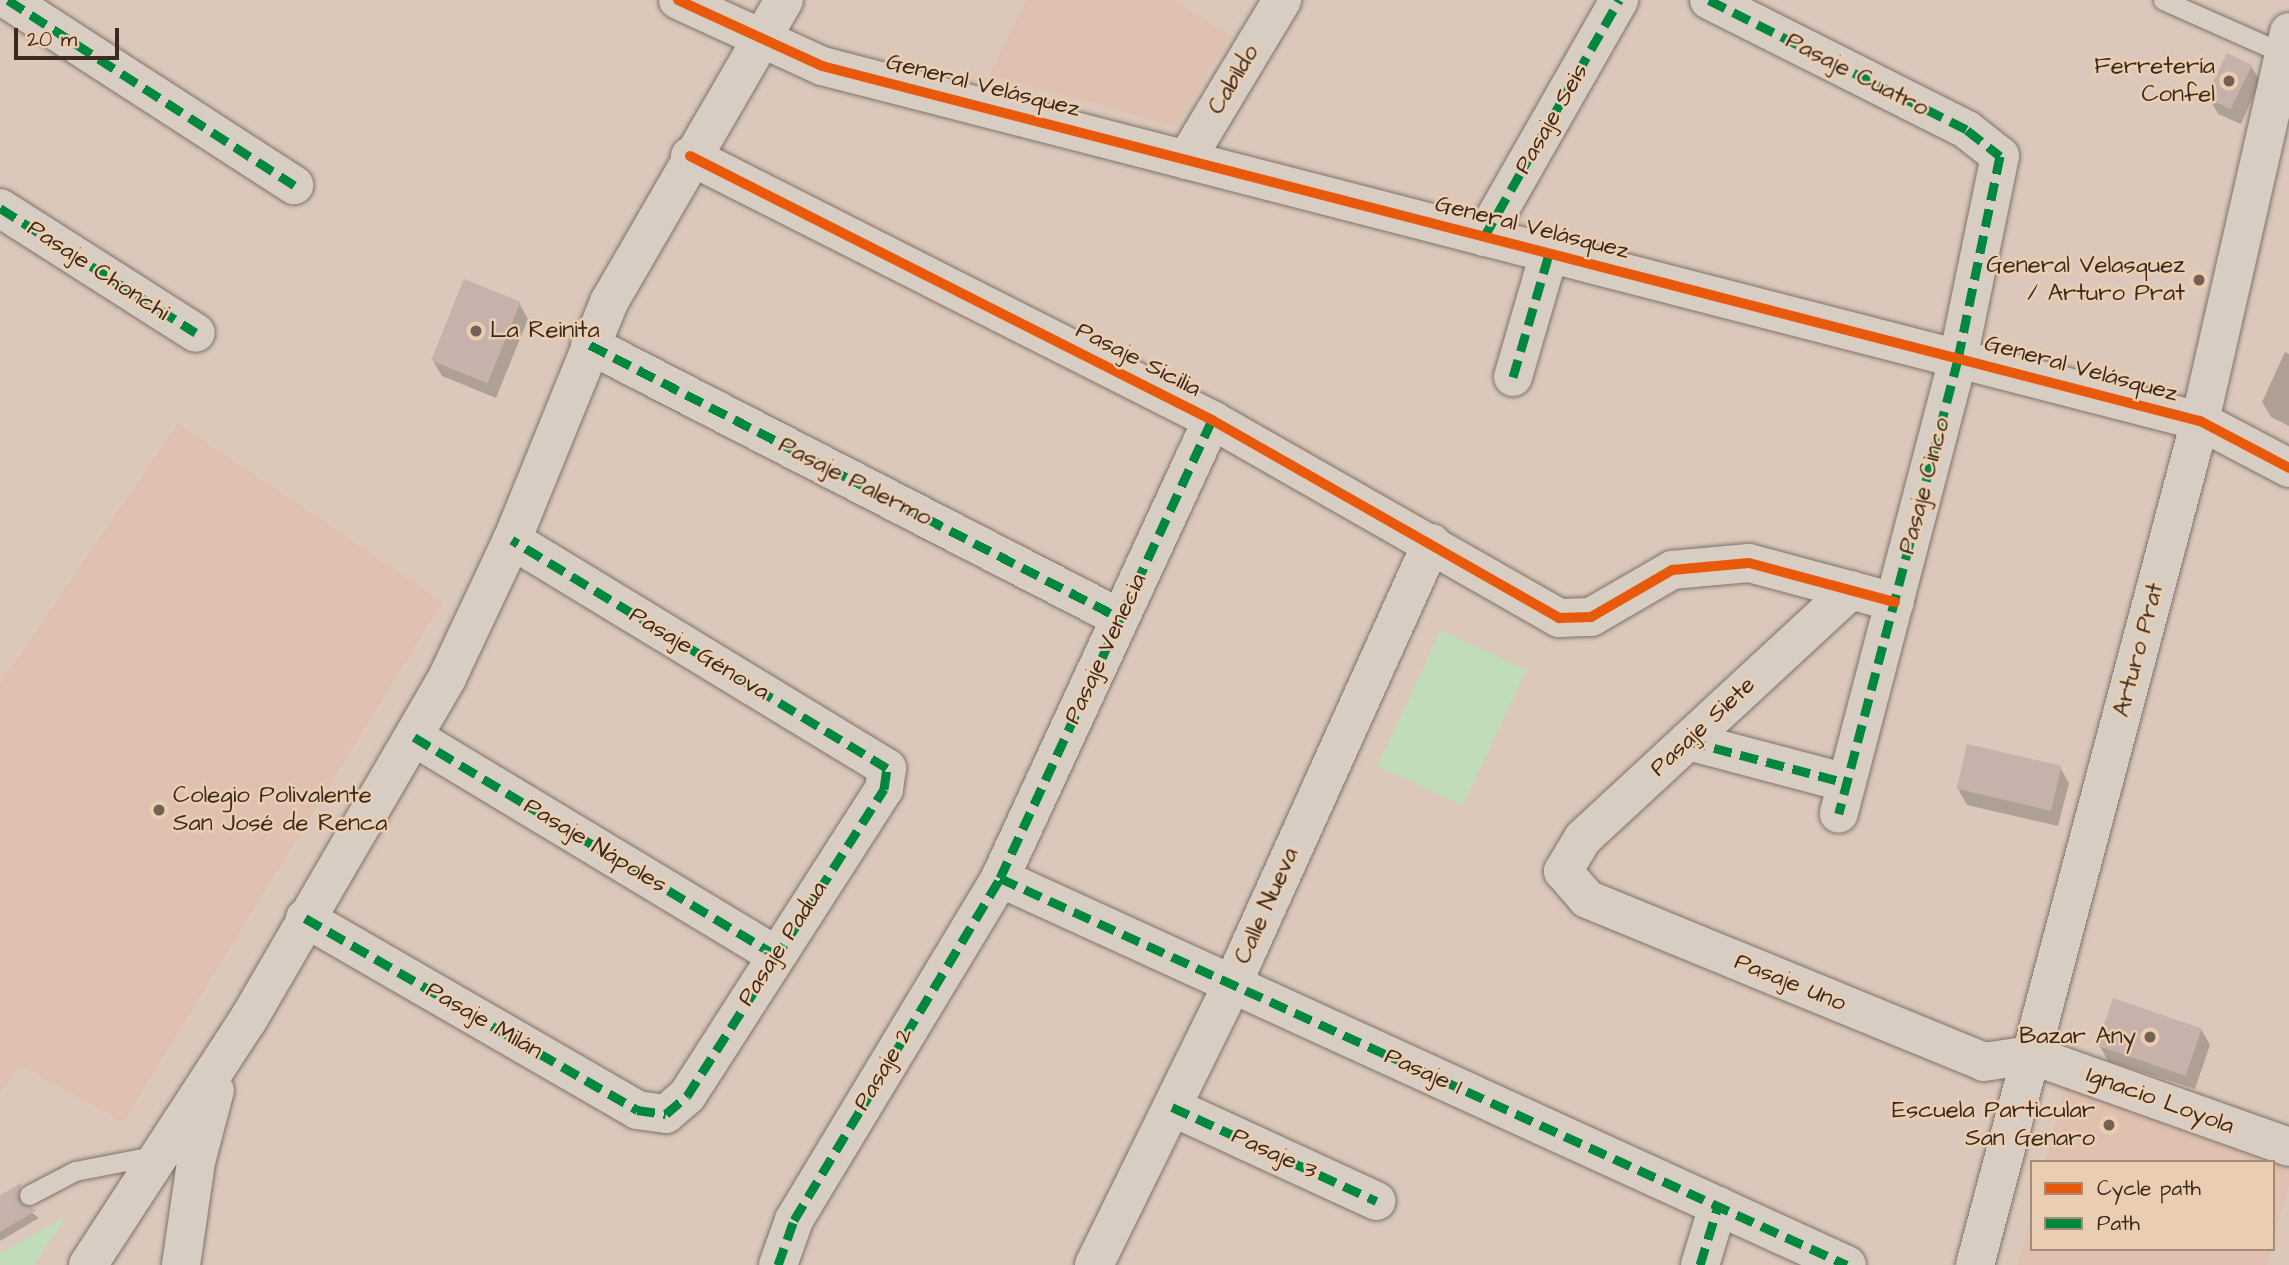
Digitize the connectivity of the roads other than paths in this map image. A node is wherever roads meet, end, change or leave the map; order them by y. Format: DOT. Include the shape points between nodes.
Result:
graph roads {
  1 [pos="8,0"];
  2 [pos="678,0"];
  3 [pos="784,0"];
  4 [pos="1282,0"];
  5 [pos="1619,0"];
  6 [pos="1709,0"];
  7 [pos="2163,0"];
  8 [pos="759,40"];
  9 [pos="2287,43"];
  10 [pos="690,156"];
  11 [pos="2000,156"];
  12 [pos="1186,160"];
  13 [pos="293,185"];
  14 [pos="0,208"];
  15 [pos="1484,237"];
  16 [pos="1549,254"];
  17 [pos="196,333"];
  18 [pos="590,345"];
  19 [pos="1958,359"];
  20 [pos="1513,377"];
  21 [pos="1212,420"];
  22 [pos="2200,421"];
  23 [pos="2289,468"];
  24 [pos="512,540"];
  25 [pos="1432,543"];
  26 [pos="1851,590"];
  27 [pos="1895,602"];
  28 [pos="1120,618"];
  29 [pos="414,737"];
  30 [pos="1688,741"];
  31 [pos="887,768"];
  32 [pos="1563,871"];
  33 [pos="1000,878"];
  34 [pos="305,918"];
  35 [pos="775,954"];
  36 [pos="1232,985"];
  37 [pos="234,1042"];
  38 [pos="2031,1055"];
  39 [pos="1172,1107"];
  40 [pos="666,1114"];
  41 [pos="2289,1146"];
  42 [pos="157,1155"];
  43 [pos="29,1195"];
  44 [pos="1376,1201"];
  45 [pos="1718,1206"];
  46 [pos="88,1265"];
  47 [pos="181,1265"];
  48 [pos="778,1265"];
  49 [pos="1094,1265"];
  50 [pos="1700,1265"];
  51 [pos="1847,1265"];
  52 [pos="1975,1265"];
  1 -- 13 [label="street"];
  2 -- 8 [label="street, General Velásquez"];
  3 -- 8 [label="street"];
  4 -- 12 [label="street, Cabildo"];
  5 -- 15 [label="street, Pasaje Seis"];
  6 -- 11 [label="street, Pasaje Cuatro" via="1967,130"];
  7 -- 9 [label="lane"];
  8 -- 10 [label="street"];
  8 -- 12 [label="street, General Velásquez" via="822,66"];
  9 -- 22 [label="street, Arturo Prat"];
  10 -- 18 [label="street"];
  10 -- 21 [label="street, Pasaje Sicilia"];
  11 -- 19 [label="street, Pasaje Cinco"];
  12 -- 15 [label="street, General Velásquez"];
  14 -- 17 [label="street, Pasaje Chonchi"];
  15 -- 16 [label="street, General Velásquez"];
  16 -- 19 [label="street, General Velásquez"];
  16 -- 20 [label="street"];
  18 -- 24 [label="street"];
  18 -- 28 [label="street, Pasaje Palermo"];
  19 -- 22 [label="street, General Velásquez"];
  19 -- 27 [label="street, Pasaje Cinco"];
  21 -- 25 [label="street, Pasaje Sicilia"];
  21 -- 28 [label="street, Pasaje Venecia"];
  22 -- 23 [label="street, General Velásquez"];
  22 -- 38 [label="street, Arturo Prat"];
  24 -- 29 [label="street"];
  24 -- 31 [label="street, Pasaje Génova"];
  25 -- 26 [label="street, Pasaje Sicilia" via="1559,618 1591,617 1672,570 1749,563"];
  25 -- 36 [label="street, Calle Nueva"];
  26 -- 27 [label="street"];
  26 -- 30 [label="street, Pasaje Siete"];
  27 -- 30 [label="street, Pasaje Cinco" via="1843,798"];
  28 -- 33 [label="street, Pasaje Venecia"];
  29 -- 34 [label="street"];
  29 -- 35 [label="street, Pasaje Nápoles"];
  30 -- 32 [label="street, Pasaje Siete" via="1583,838"];
  31 -- 35 [label="street, Pasaje Padua" via="884,789"];
  32 -- 38 [label="street, Pasaje Uno" via="1587,899 1984,1062"];
  33 -- 36 [label="street, Pasaje 1"];
  33 -- 48 [label="street, Pasaje 2" via="794,1220"];
  34 -- 37 [label="street"];
  34 -- 40 [label="street, Pasaje Milán" via="637,1110"];
  35 -- 40 [label="street, Pasaje Padua" via="687,1096"];
  36 -- 39 [label="street, Calle Nueva"];
  36 -- 45 [label="street, Pasaje 1"];
  37 -- 42 [label="street"];
  37 -- 47 [label="street" via="201,1133"];
  38 -- 41 [label="street, Ignacio Loyola"];
  38 -- 52 [label="street, Arturo Prat"];
  39 -- 44 [label="street, Pasaje 3"];
  39 -- 49 [label="street, Calle Nueva"];
  42 -- 43 [label="lane" via="75,1171"];
  42 -- 46 [label="street"];
  45 -- 50 [label="street"];
  45 -- 51 [label="street, Pasaje 1"];
}
